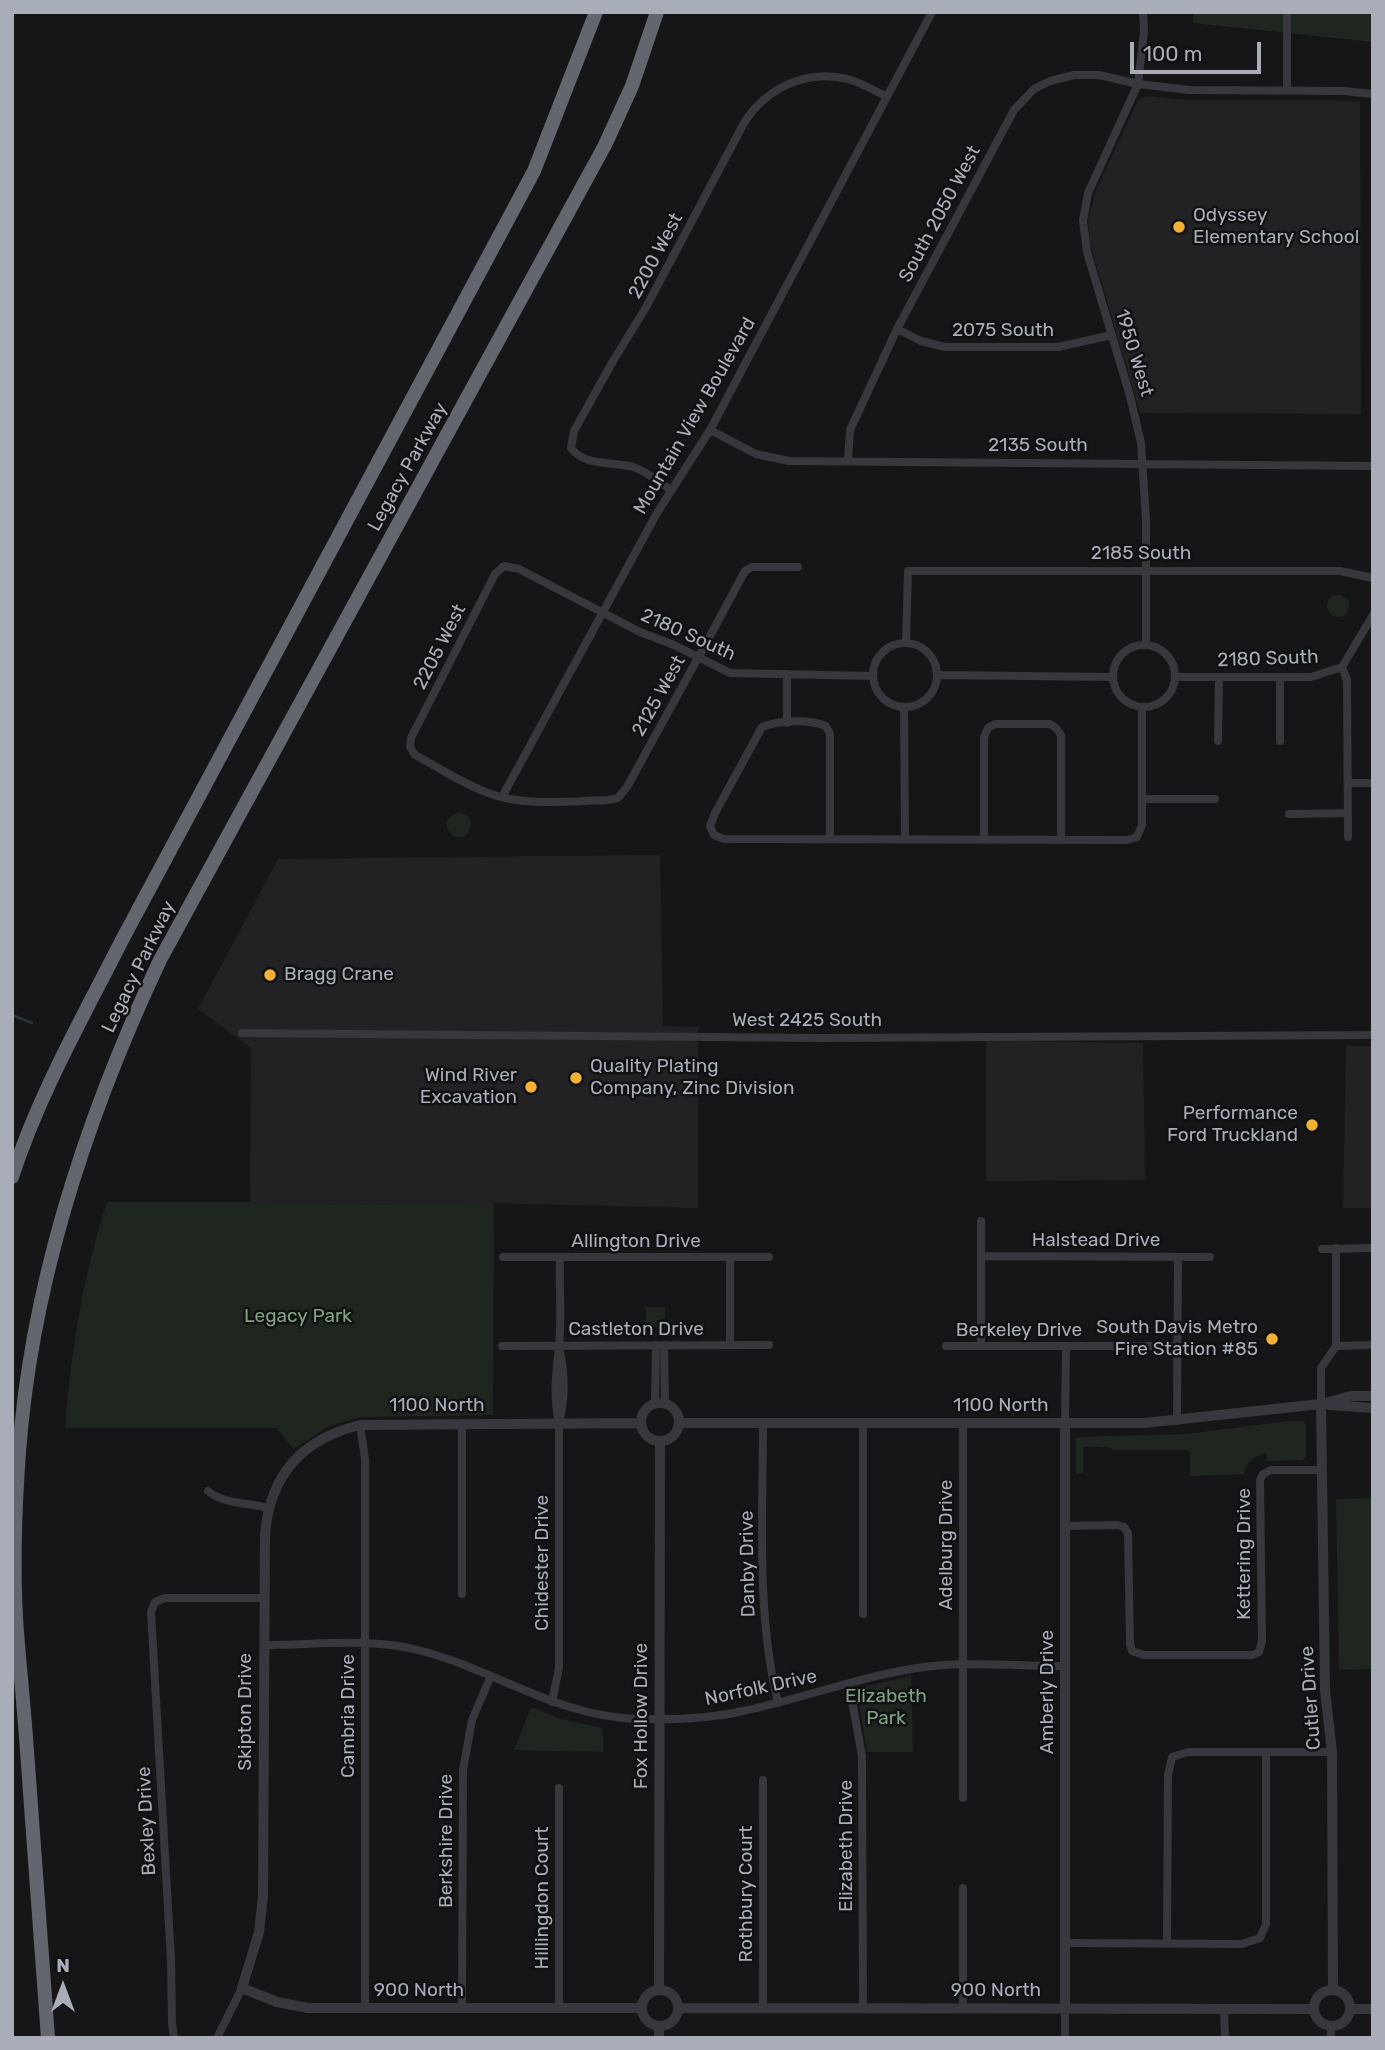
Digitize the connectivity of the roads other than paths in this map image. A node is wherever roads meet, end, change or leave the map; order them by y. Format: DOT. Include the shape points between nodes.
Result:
graph roads {
  1 [pos="596,12"];
  2 [pos="657,12"];
  3 [pos="932,12"];
  4 [pos="1143,12"];
  5 [pos="1287,12"];
  6 [pos="1138,84"];
  7 [pos="1287,90"];
  8 [pos="1373,94"];
  9 [pos="887,97"];
  10 [pos="897,329"];
  11 [pos="1112,335"];
  12 [pos="710,430"];
  13 [pos="848,461"];
  14 [pos="1144,465"];
  15 [pos="1373,466"];
  16 [pos="671,490"];
  17 [pos="503,566"];
  18 [pos="797,567"];
  19 [pos="1146,570"];
  20 [pos="1373,578"];
  21 [pos="603,614"];
  22 [pos="1373,615"];
  23 [pos="906,643"];
  24 [pos="1146,645"];
  25 [pos="698,658"];
  26 [pos="1342,667"];
  27 [pos="787,674"];
  28 [pos="937,675"];
  29 [pos="873,676"];
  30 [pos="1112,677"];
  31 [pos="1175,677"];
  32 [pos="1219,677"];
  33 [pos="1280,677"];
  34 [pos="905,707"];
  35 [pos="1142,707"];
  36 [pos="787,723"];
  37 [pos="1218,741"];
  38 [pos="1280,741"];
  39 [pos="1348,783"];
  40 [pos="1373,783"];
  41 [pos="502,797"];
  42 [pos="1142,799"];
  43 [pos="1215,799"];
  44 [pos="1348,813"];
  45 [pos="1289,814"];
  46 [pos="1348,837"];
  47 [pos="830,839"];
  48 [pos="905,839"];
  49 [pos="984,840"];
  50 [pos="1061,840"];
  51 [pos="242,1033"];
  52 [pos="1373,1035"];
  53 [pos="12,1177"];
  54 [pos="981,1221"];
  55 [pos="1322,1248"];
  56 [pos="1336,1248"];
  57 [pos="1373,1248"];
  58 [pos="981,1256"];
  59 [pos="503,1257"];
  60 [pos="560,1257"];
  61 [pos="730,1257"];
  62 [pos="769,1257"];
  63 [pos="1178,1257"];
  64 [pos="1210,1257"];
  65 [pos="660,1345"];
  66 [pos="730,1345"];
  67 [pos="769,1345"];
  68 [pos="1373,1345"];
  69 [pos="502,1346"];
  70 [pos="559,1346"];
  71 [pos="946,1346"];
  72 [pos="981,1346"];
  73 [pos="1066,1346"];
  74 [pos="1177,1346"];
  75 [pos="1336,1346"];
  76 [pos="1373,1396"];
  77 [pos="660,1404"];
  78 [pos="1321,1404"];
  79 [pos="1373,1408"];
  80 [pos="1177,1421"];
  81 [pos="462,1423"];
  82 [pos="559,1423"];
  83 [pos="641,1423"];
  84 [pos="680,1423"];
  85 [pos="763,1423"];
  86 [pos="863,1423"];
  87 [pos="963,1424"];
  88 [pos="1065,1424"];
  89 [pos="360,1425"];
  90 [pos="660,1442"];
  91 [pos="1322,1470"];
  92 [pos="208,1491"];
  93 [pos="268,1508"];
  94 [pos="1065,1526"];
  95 [pos="462,1594"];
  96 [pos="264,1598"];
  97 [pos="863,1614"];
  98 [pos="264,1644"];
  99 [pos="365,1644"];
  100 [pos="963,1666"];
  101 [pos="1065,1666"];
  102 [pos="490,1678"];
  103 [pos="849,1684"];
  104 [pos="552,1702"];
  105 [pos="778,1703"];
  106 [pos="660,1719"];
  107 [pos="1266,1752"];
  108 [pos="1332,1752"];
  109 [pos="763,1780"];
  110 [pos="559,1788"];
  111 [pos="963,1798"];
  112 [pos="962,1888"];
  113 [pos="1065,1943"];
  114 [pos="1167,1943"];
  115 [pos="242,1988"];
  116 [pos="659,1989"];
  117 [pos="1333,1990"];
  118 [pos="365,2008"];
  119 [pos="462,2008"];
  120 [pos="559,2008"];
  121 [pos="641,2008"];
  122 [pos="678,2008"];
  123 [pos="763,2008"];
  124 [pos="863,2008"];
  125 [pos="963,2008"];
  126 [pos="1065,2008"];
  127 [pos="1224,2008"];
  128 [pos="1314,2008"];
  129 [pos="1351,2009"];
  130 [pos="1373,2009"];
  131 [pos="659,2026"];
  132 [pos="1331,2032"];
  133 [pos="48,2038"];
  134 [pos="174,2038"];
  135 [pos="218,2038"];
  136 [pos="659,2038"];
  137 [pos="1065,2038"];
  138 [pos="1224,2038"];
  1 -- 53 [label="highway, Legacy Parkway" via="534,171 97,989 23,1142"];
  2 -- 133 [label="highway, Legacy Parkway" via="632,86 604,145 160,960 114,1061 60,1222 31,1354 16,1512 16,1616"];
  3 -- 9 [label="street, Mountain View Boulevard"];
  4 -- 6 [label="street, 1950 West"];
  5 -- 7 [label="street"];
  6 -- 7 [label="street, South 2050 West" via="1189,90"];
  6 -- 10 [label="street, South 2050 West" via="1074,75 1042,84 1019,102"];
  6 -- 11 [label="street, 1950 West" via="1083,208 1084,237"];
  7 -- 8 [label="street, South 2050 West"];
  9 -- 12 [label="street, Mountain View Boulevard"];
  9 -- 16 [label="street, 2200 West" via="838,78 804,79 761,101 744,123 574,431 571,448 580,457 640,470"];
  10 -- 11 [label="street, 2075 South" via="945,347 1058,347"];
  10 -- 13 [label="street, South 2050 West" via="850,430"];
  11 -- 14 [label="street, 1950 West"];
  12 -- 13 [label="street, 2135 South" via="772,459"];
  12 -- 16 [label="street, Mountain View Boulevard"];
  13 -- 14 [label="street, 2135 South"];
  14 -- 15 [label="street, 2135 South"];
  14 -- 19 [label="street, 1950 West"];
  16 -- 21 [label="street, Mountain View Boulevard"];
  17 -- 21 [label="street, 2180 South" via="519,569"];
  17 -- 41 [label="street, 2205 West" via="411,738 415,754"];
  18 -- 25 [label="street, 2125 West" via="745,571"];
  19 -- 20 [label="street, 2185 South" via="1340,571"];
  19 -- 23 [label="street, 2185 South" via="908,571"];
  19 -- 24 [label="street, 1950 West"];
  21 -- 25 [label="street, 2180 South"];
  21 -- 41 [label="street, Mountain View Boulevard"];
  22 -- 26 [label="street, 2180 South"];
  23 -- 28 [label="street" via="928,653"];
  23 -- 29 [label="street" via="882,653"];
  24 -- 30 [label="street" via="1135,645 1118,657"];
  24 -- 31 [label="street" via="1167,655"];
  25 -- 27 [label="street, 2180 South" via="730,673"];
  25 -- 41 [label="street, 2125 West" via="618,798 523,801"];
  26 -- 33 [label="street, 2180 South" via="1311,677"];
  26 -- 39 [label="street" via="1347,680"];
  27 -- 29 [label="street, 2180 South"];
  27 -- 36 [label="street"];
  28 -- 30 [label="street"];
  28 -- 34 [label="street" via="927,698"];
  29 -- 34 [label="street" via="882,698"];
  30 -- 35 [label="street" via="1121,698"];
  31 -- 32 [label="street, 2180 South"];
  31 -- 35 [label="street" via="1165,699"];
  32 -- 33 [label="street, 2180 South"];
  32 -- 37 [label="street"];
  33 -- 38 [label="street"];
  34 -- 48 [label="street"];
  35 -- 42 [label="street"];
  36 -- 47 [label="street" via="816,722 830,734"];
  36 -- 47 [label="street" via="762,727 710,826 714,835 724,839"];
  39 -- 40 [label="street"];
  39 -- 44 [label="street"];
  42 -- 43 [label="street"];
  42 -- 50 [label="street" via="1142,829 1137,837"];
  44 -- 45 [label="street"];
  44 -- 46 [label="street"];
  47 -- 48 [label="street"];
  48 -- 49 [label="street"];
  49 -- 50 [label="street"];
  49 -- 50 [label="street" via="984,737 995,724 1050,724 1061,735"];
  51 -- 52 [label="street, West 2425 South" via="821,1038"];
  54 -- 58 [label="street"];
  55 -- 56 [label="street"];
  56 -- 57 [label="street"];
  56 -- 75 [label="street"];
  58 -- 63 [label="street, Halstead Drive"];
  58 -- 72 [label="street"];
  59 -- 60 [label="street, Allington Drive"];
  60 -- 61 [label="street, Allington Drive"];
  60 -- 70 [label="street, Chidester Drive"];
  61 -- 62 [label="street, Allington Drive"];
  61 -- 66 [label="street"];
  63 -- 64 [label="street, Halstead Drive"];
  63 -- 74 [label="street"];
  65 -- 66 [label="street, Castleton Drive"];
  65 -- 70 [label="street, Castleton Drive"];
  65 -- 77 [label="street"];
  66 -- 67 [label="street, Castleton Drive"];
  68 -- 75 [label="street"];
  69 -- 70 [label="street, Castleton Drive"];
  70 -- 82 [label="street, Chidester Drive" via="555,1366"];
  71 -- 72 [label="street, Berkeley Drive"];
  72 -- 73 [label="street, Berkeley Drive"];
  73 -- 74 [label="street, Berkeley Drive"];
  73 -- 88 [label="street, Amberly Drive"];
  74 -- 80 [label="street"];
  75 -- 78 [label="street" via="1321,1368"];
  76 -- 78 [label="street, 1100 North"];
  77 -- 83 [label="street" via="645,1411"];
  77 -- 84 [label="street" via="674,1409"];
  78 -- 79 [label="street, 1100 North"];
  78 -- 80 [label="street, 1100 North"];
  78 -- 91 [label="street, Cutler Drive"];
  80 -- 88 [label="street, 1100 North"];
  81 -- 82 [label="street, 1100 North"];
  81 -- 89 [label="street, 1100 North"];
  81 -- 95 [label="street"];
  82 -- 83 [label="street, 1100 North"];
  82 -- 104 [label="street, Chidester Drive" via="559,1668"];
  83 -- 90 [label="street" via="646,1436"];
  84 -- 85 [label="street, 1100 North"];
  84 -- 90 [label="street" via="673,1437"];
  85 -- 86 [label="street, 1100 North"];
  85 -- 105 [label="street, Danby Drive" via="764,1615"];
  86 -- 87 [label="street, 1100 North"];
  86 -- 97 [label="street"];
  87 -- 88 [label="street, 1100 North"];
  87 -- 100 [label="street, Adelburg Drive"];
  88 -- 94 [label="street, Amberly Drive"];
  89 -- 93 [label="street, Skipton Drive" via="332,1433 304,1451 285,1472"];
  89 -- 99 [label="street, Cambria Drive" via="365,1460"];
  90 -- 106 [label="street, Fox Hollow Drive"];
  91 -- 94 [label="street, Kettering Drive" via="1271,1470 1260,1479 1262,1642 1253,1655 1139,1655 1132,1651 1128,1533 1117,1525"];
  91 -- 108 [label="street, Cutler Drive" via="1325,1690"];
  92 -- 93 [label="street" via="221,1500"];
  93 -- 96 [label="street, Skipton Drive"];
  94 -- 101 [label="street, Amberly Drive"];
  96 -- 98 [label="street, Skipton Drive"];
  96 -- 134 [label="street, Bexley Drive" via="172,1597 155,1602 151,1612"];
  98 -- 99 [label="street, Norfolk Drive"];
  98 -- 115 [label="street, Skipton Drive" via="263,1896 259,1932"];
  99 -- 102 [label="street, Norfolk Drive" via="419,1650"];
  99 -- 118 [label="street, Cambria Drive"];
  100 -- 101 [label="street, Norfolk Drive"];
  100 -- 103 [label="street, Norfolk Drive" via="918,1667"];
  100 -- 111 [label="street, Adelburg Drive"];
  101 -- 113 [label="street, Amberly Drive"];
  102 -- 104 [label="street, Norfolk Drive"];
  102 -- 119 [label="street, Berkshire Drive" via="472,1720 463,1770"];
  103 -- 105 [label="street, Norfolk Drive"];
  103 -- 124 [label="street, Elizabeth Drive" via="862,1756"];
  104 -- 106 [label="street, Norfolk Drive" via="597,1716"];
  105 -- 106 [label="street, Norfolk Drive" via="713,1716"];
  106 -- 116 [label="street, Fox Hollow Drive"];
  107 -- 108 [label="street"];
  107 -- 114 [label="street" via="1188,1752 1172,1757 1168,1775"];
  107 -- 114 [label="street" via="1266,1924 1260,1938 1242,1944"];
  108 -- 117 [label="street, Cutler Drive"];
  109 -- 123 [label="street, Rothbury Court"];
  110 -- 120 [label="street, Hillingdon Court"];
  112 -- 125 [label="street"];
  113 -- 114 [label="street"];
  113 -- 126 [label="street, Amberly Drive"];
  115 -- 118 [label="street, 900 North" via="297,2007"];
  115 -- 135 [label="street, Skipton Drive"];
  116 -- 121 [label="street" via="646,1995"];
  116 -- 122 [label="street" via="673,1995"];
  117 -- 128 [label="street" via="1320,1995"];
  117 -- 129 [label="street" via="1346,1996"];
  118 -- 119 [label="street, 900 North"];
  119 -- 120 [label="street, 900 North"];
  120 -- 121 [label="street, 900 North"];
  121 -- 131 [label="street" via="646,2021"];
  122 -- 123 [label="street, 900 North"];
  122 -- 131 [label="street" via="672,2021"];
  123 -- 124 [label="street, 900 North"];
  124 -- 125 [label="street, 900 North"];
  125 -- 126 [label="street, 900 North"];
  126 -- 127 [label="street, 900 North"];
  126 -- 137 [label="street, Amberly Drive"];
  127 -- 128 [label="street, 900 North"];
  127 -- 138 [label="street"];
  128 -- 132 [label="street"];
  129 -- 130 [label="street"];
  129 -- 132 [label="street" via="1345,2022"];
  131 -- 136 [label="street"];
}
